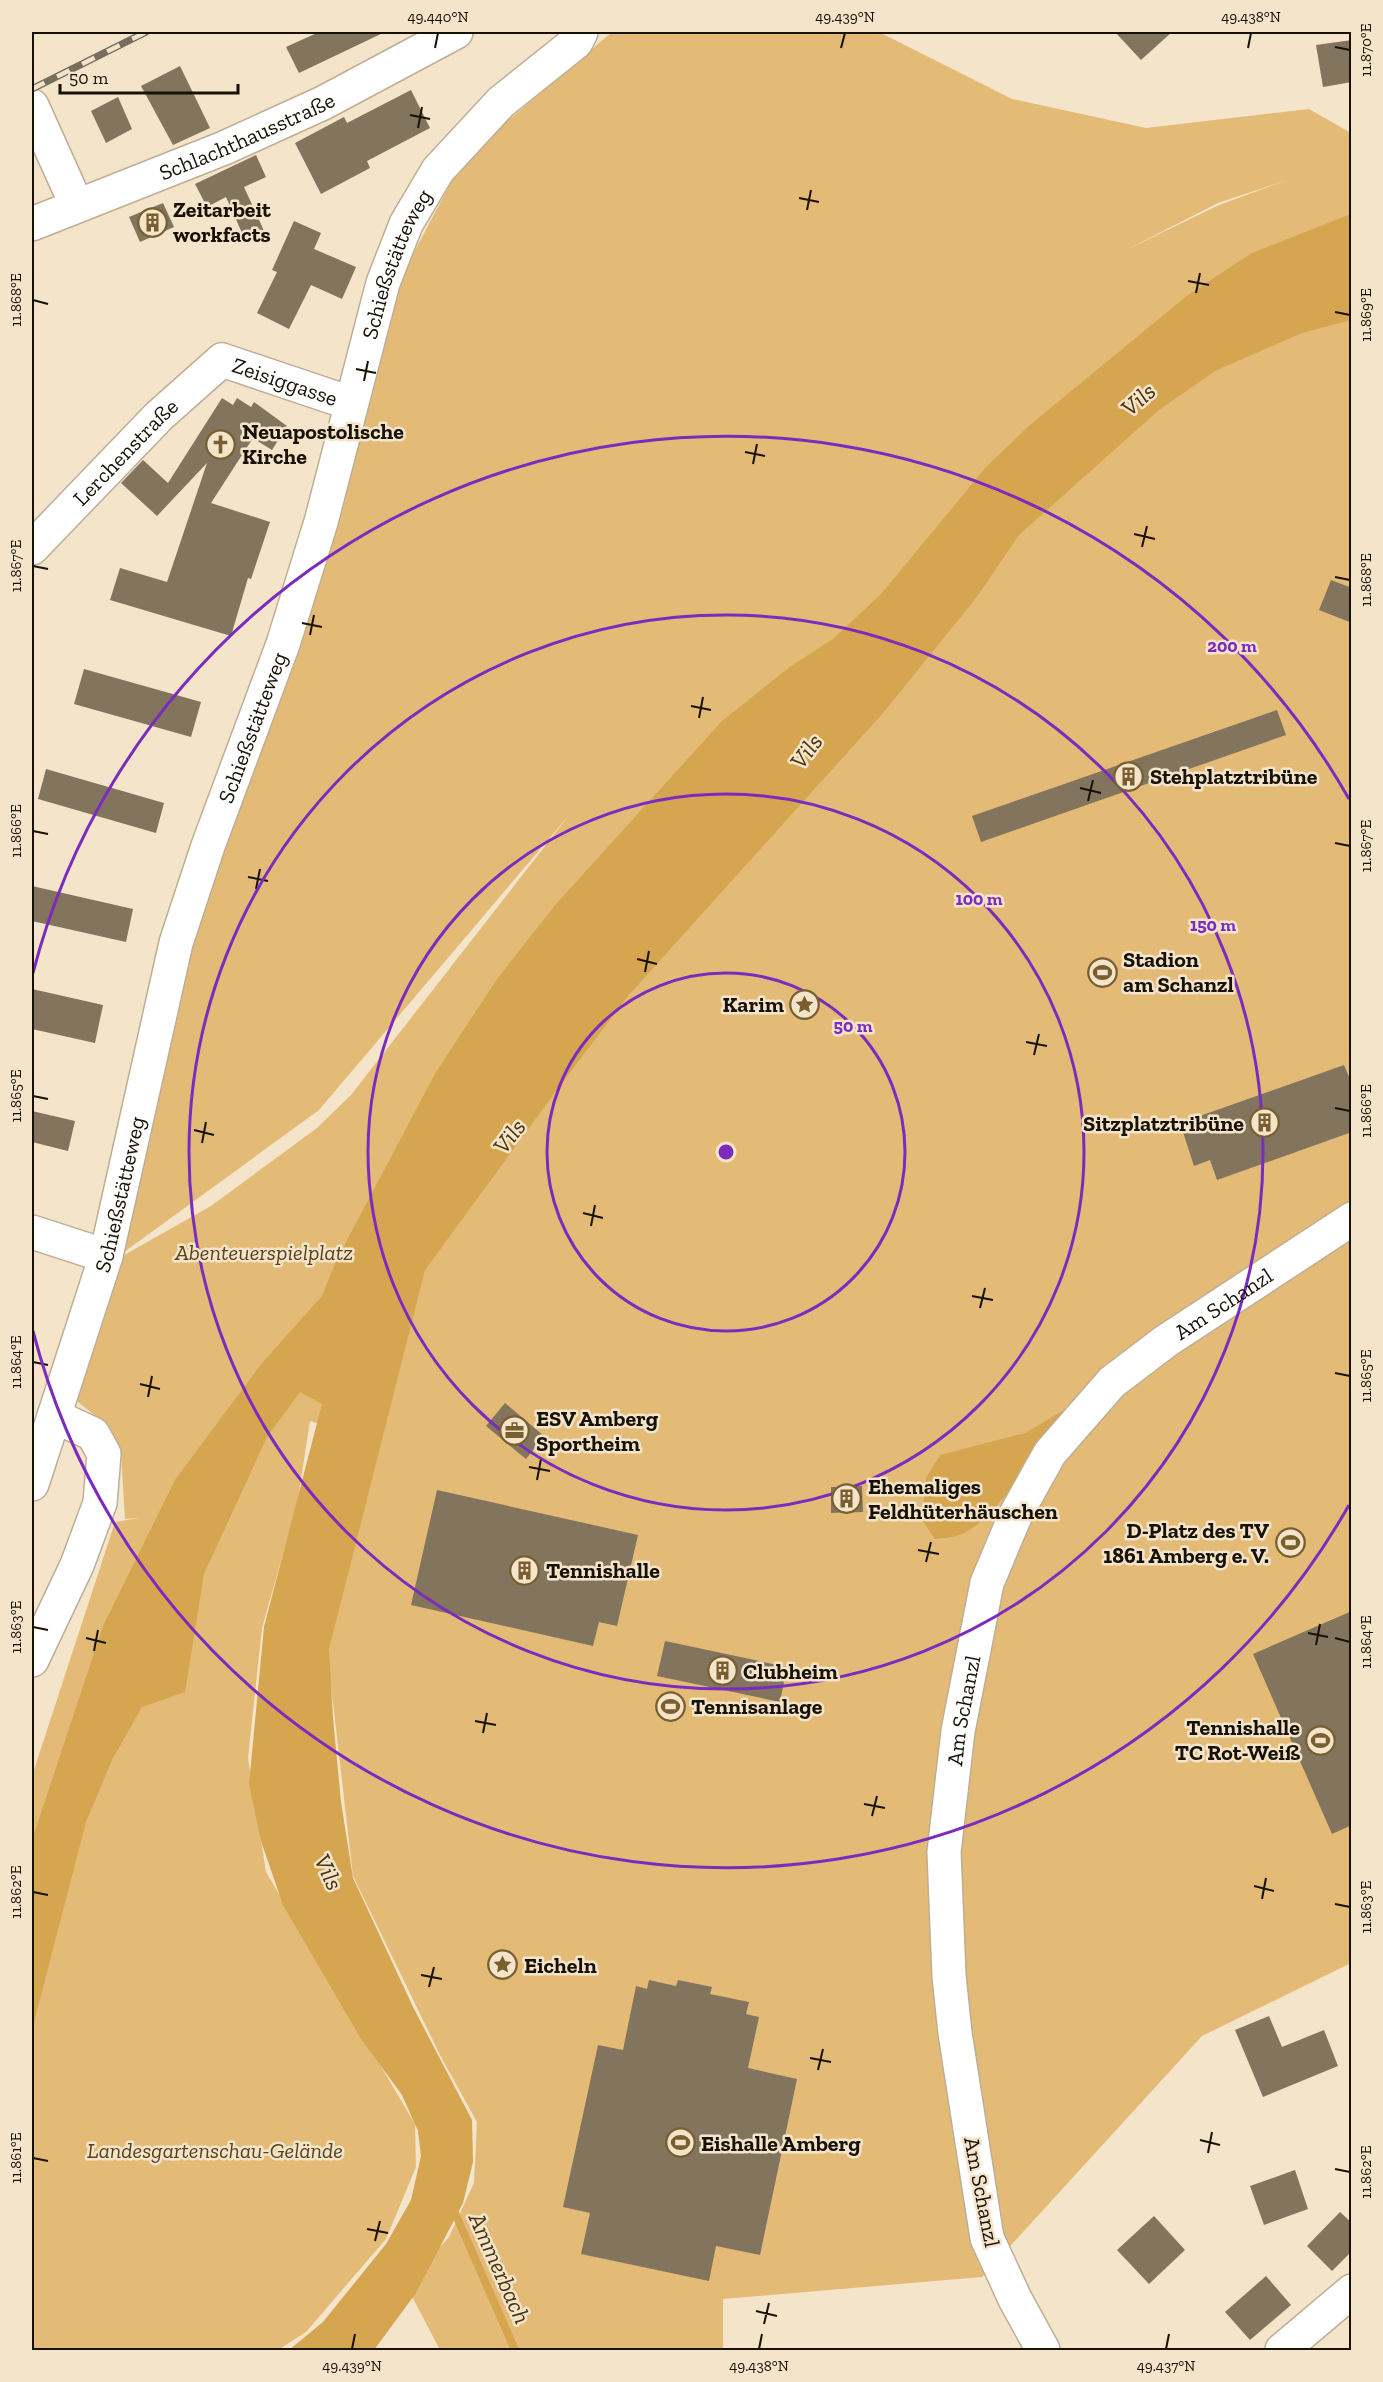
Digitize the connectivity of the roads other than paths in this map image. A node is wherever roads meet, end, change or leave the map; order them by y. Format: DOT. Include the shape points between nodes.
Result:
graph roads {
  1 [pos="456,32"];
  2 [pos="581,32"];
  3 [pos="32,106"];
  4 [pos="77,206"];
  5 [pos="32,224"];
  6 [pos="222,360"];
  7 [pos="350,403"];
  8 [pos="32,548"];
  9 [pos="1352,1219"];
  10 [pos="32,1232"];
  11 [pos="106,1256"];
  12 [pos="54,1416"];
  13 [pos="32,1484"];
  14 [pos="32,1660"];
  15 [pos="1352,2291"];
  16 [pos="1043,2350"];
  17 [pos="1282,2350"];
  1 -- 4 [label="street, Schlachthausstraße" via="323,103 224,148"];
  2 -- 7 [label="street, Schießstätteweg" via="576,42 501,102 438,170 406,224 383,283"];
  3 -- 4 [label="street"];
  4 -- 5 [label="street, Schlachthausstraße"];
  6 -- 7 [label="street, Zeisiggasse"];
  6 -- 8 [label="street, Lerchenstraße" via="151,424"];
  7 -- 11 [label="street, Schießstätteweg" via="321,522 283,644 176,943"];
  9 -- 16 [label="street, Am Schanzl" via="1166,1341 1112,1382 1050,1453 1016,1514 987,1583 958,1731 945,1852 949,1976 987,2238"];
  10 -- 11 [label="street"];
  11 -- 12 [label="street, Schießstätteweg"];
  12 -- 13 [label="street, Schießstätteweg"];
  12 -- 14 [label="street" via="93,1434 104,1454 100,1503 77,1565"];
  15 -- 17 [label="street"];
}
